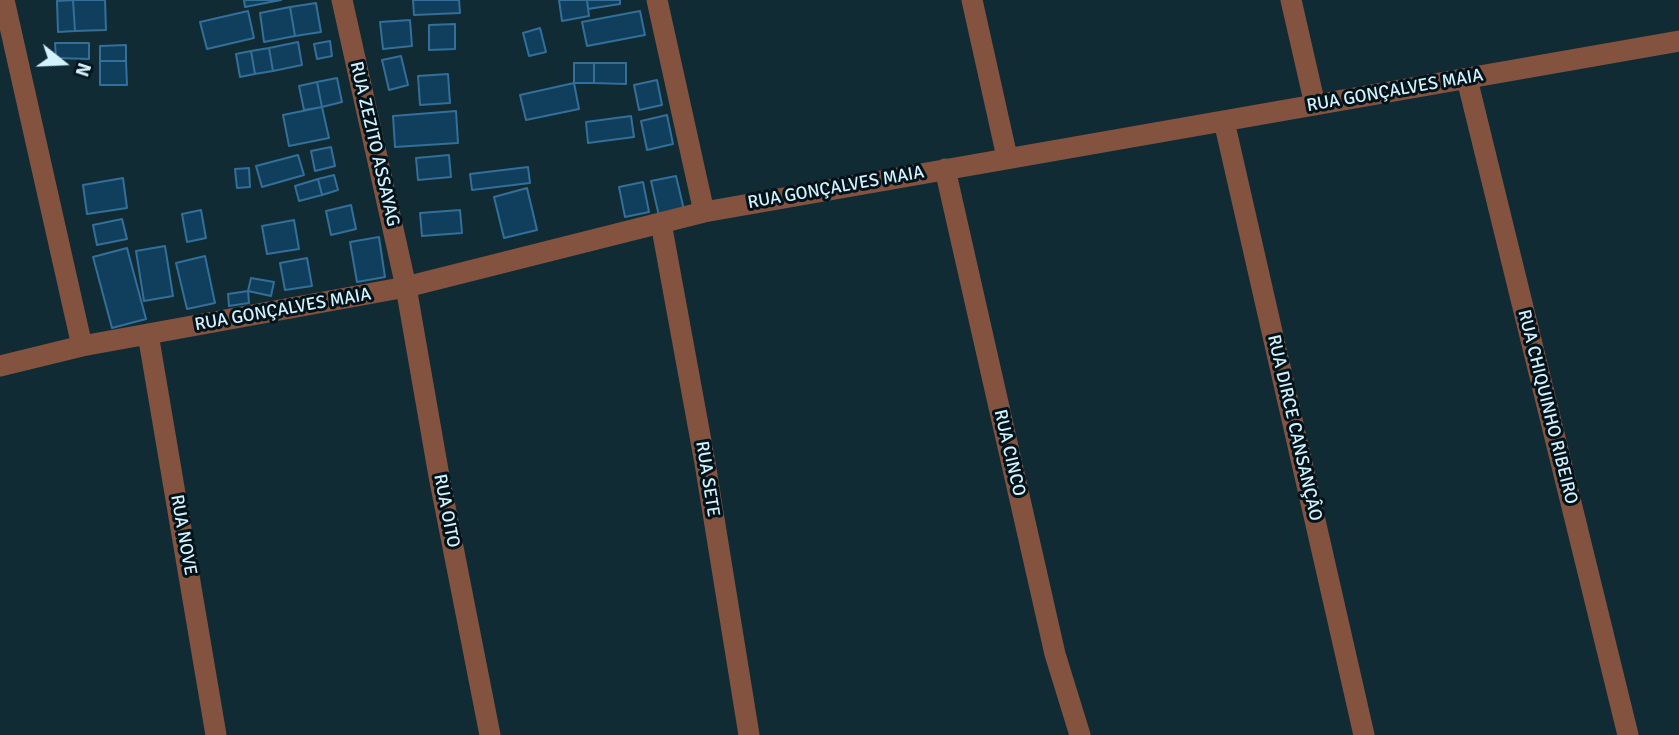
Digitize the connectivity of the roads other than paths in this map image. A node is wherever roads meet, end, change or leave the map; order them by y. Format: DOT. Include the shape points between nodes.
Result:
graph roads {
  1 [pos="4,0"];
  2 [pos="342,0"];
  3 [pos="657,0"];
  4 [pos="972,0"];
  5 [pos="1291,0"];
  6 [pos="1679,41"];
  7 [pos="1467,79"];
  8 [pos="1315,105"];
  9 [pos="1224,121"];
  10 [pos="1007,157"];
  11 [pos="945,169"];
  12 [pos="704,212"];
  13 [pos="661,223"];
  14 [pos="406,287"];
  15 [pos="148,334"];
  16 [pos="82,345"];
  17 [pos="0,366"];
  18 [pos="216,735"];
  19 [pos="490,735"];
  20 [pos="749,735"];
  21 [pos="1080,735"];
  22 [pos="1364,735"];
  23 [pos="1628,735"];
  1 -- 16 [label="street"];
  2 -- 14 [label="street, RUA ZEZITO ASSAYAG"];
  3 -- 12 [label="street"];
  4 -- 10 [label="street"];
  5 -- 8 [label="street"];
  6 -- 7 [label="street, RUA GONÇALVES MAIA"];
  7 -- 8 [label="street, RUA GONÇALVES MAIA"];
  7 -- 23 [label="street, RUA CHIQUINHO RIBEIRO"];
  8 -- 9 [label="street, RUA GONÇALVES MAIA"];
  9 -- 10 [label="street, RUA GONÇALVES MAIA"];
  9 -- 22 [label="street, RUA DIRCE CANSANÇÂO"];
  10 -- 11 [label="street, RUA GONÇALVES MAIA"];
  11 -- 12 [label="street, RUA GONÇALVES MAIA"];
  11 -- 21 [label="street, RUA CINCO" via="1055,654"];
  12 -- 13 [label="street, RUA GONÇALVES MAIA"];
  13 -- 14 [label="street, RUA GONÇALVES MAIA"];
  13 -- 20 [label="street, RUA SETE"];
  14 -- 15 [label="street, RUA GONÇALVES MAIA"];
  14 -- 19 [label="street, RUA OITO"];
  15 -- 16 [label="street, RUA GONÇALVES MAIA"];
  15 -- 18 [label="street, RUA NOVE"];
  16 -- 17 [label="street, RUA GONÇALVES MAIA"];
}
